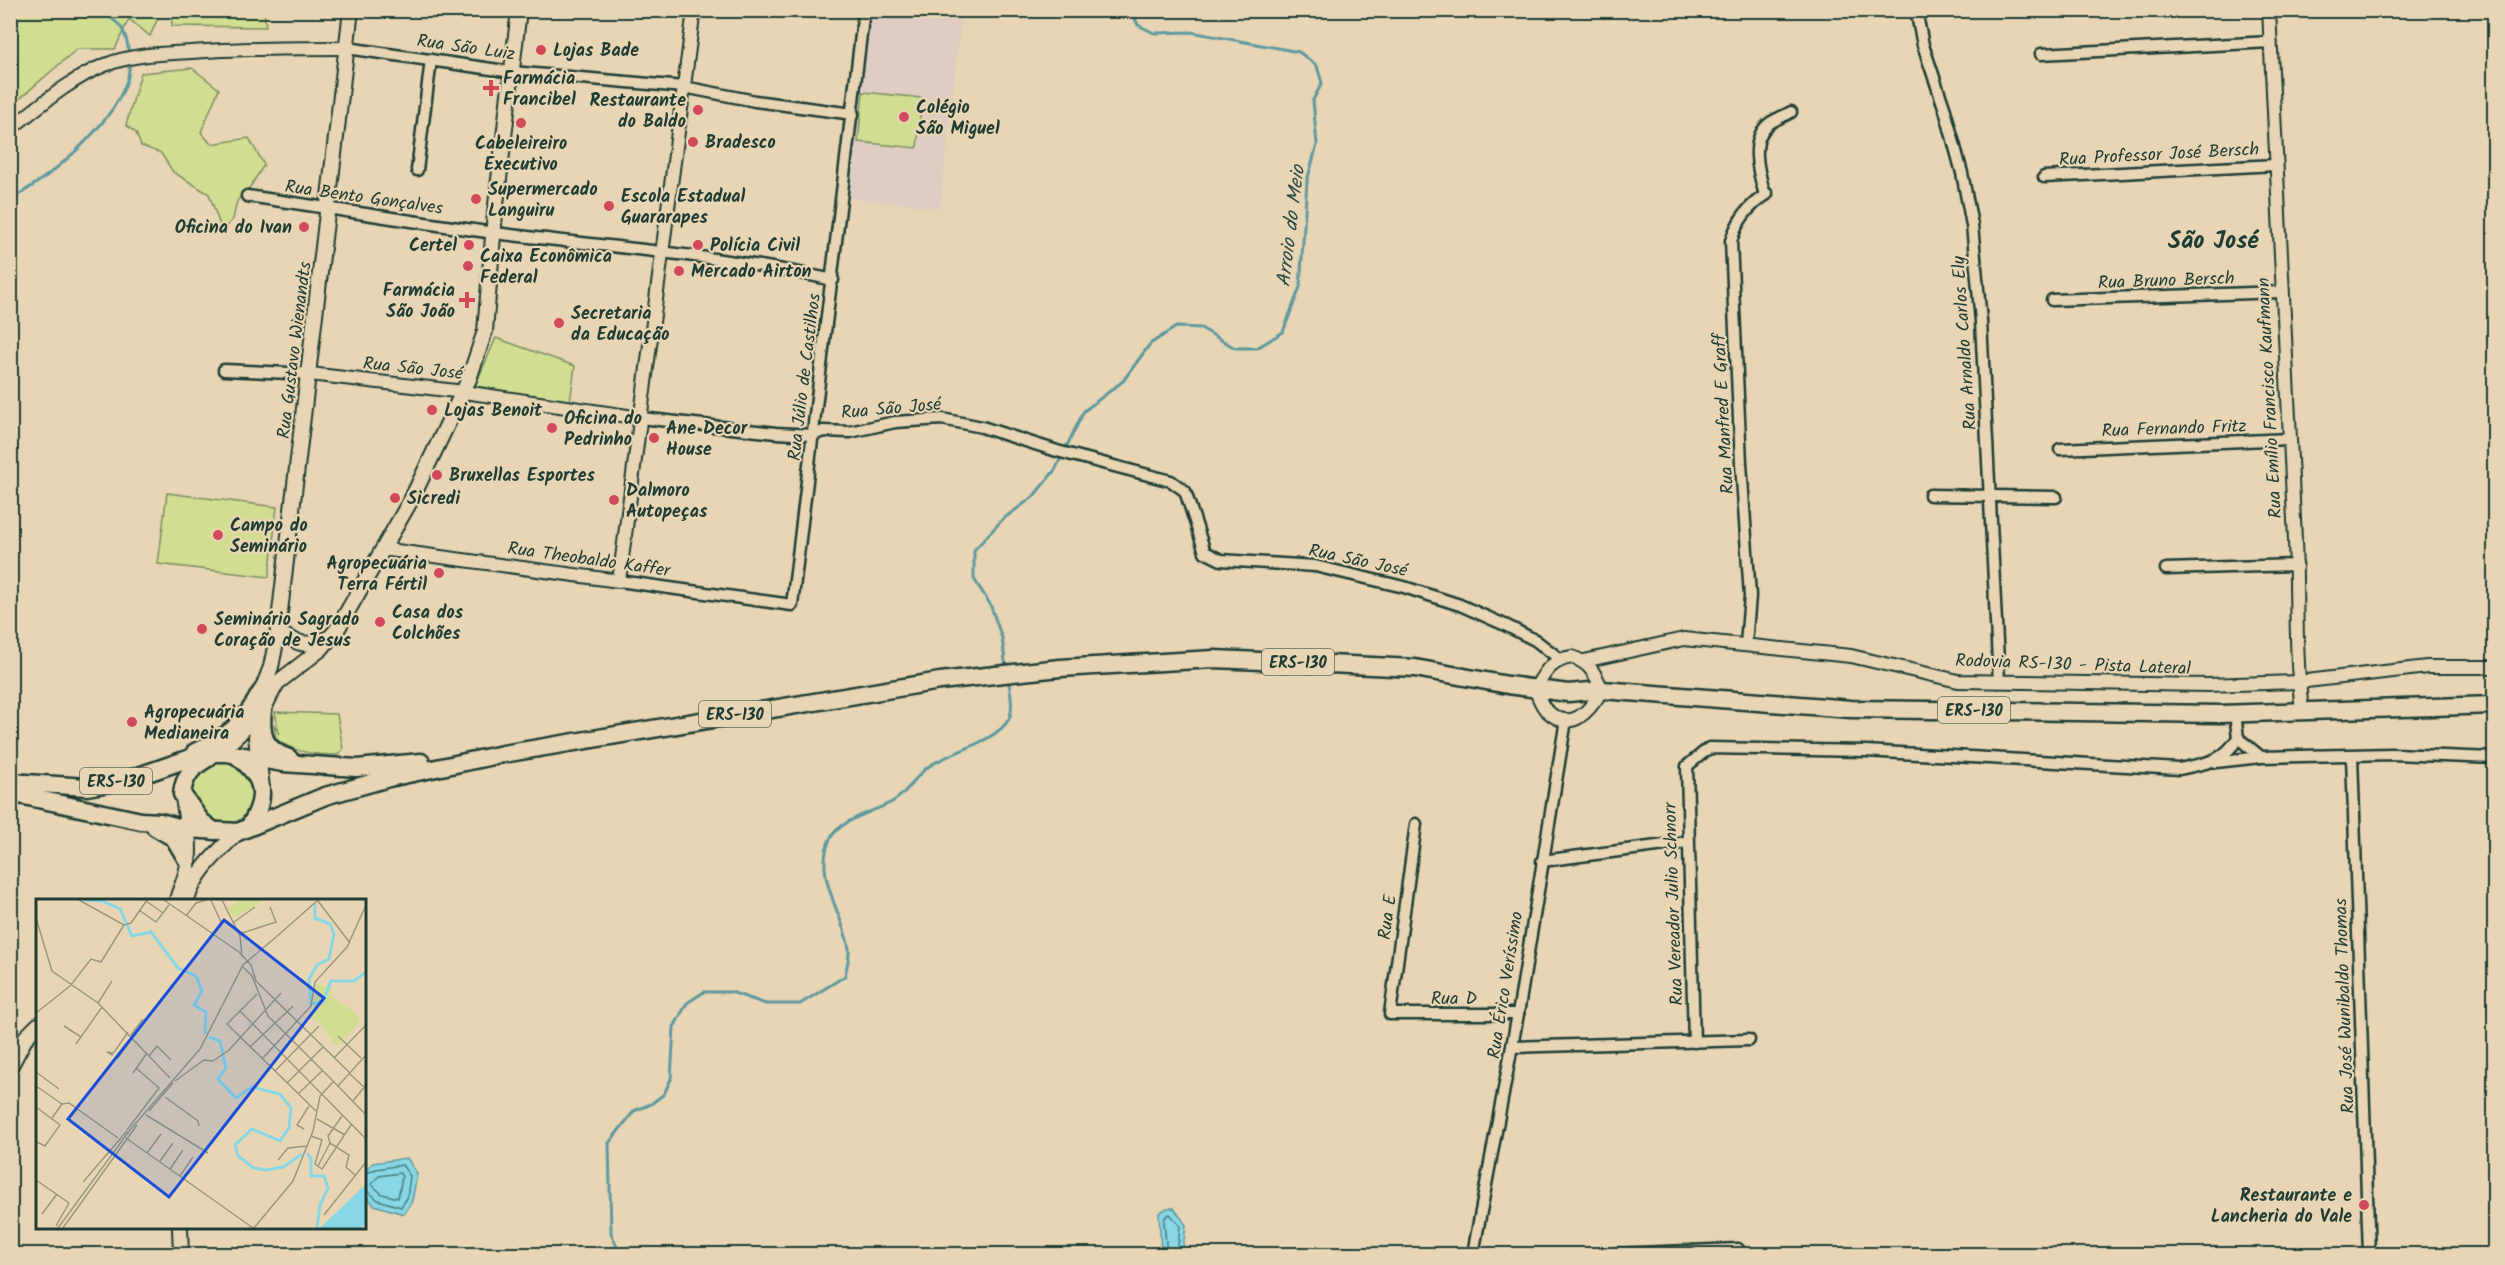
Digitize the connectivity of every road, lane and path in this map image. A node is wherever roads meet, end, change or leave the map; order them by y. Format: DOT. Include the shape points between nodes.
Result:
graph roads {
  1 [pos="351,10"];
  2 [pos="519,10"];
  3 [pos="694,10"];
  4 [pos="864,10"];
  5 [pos="1916,10"];
  6 [pos="2269,10"];
  7 [pos="2271,42"];
  8 [pos="347,48"];
  9 [pos="2041,54"];
  10 [pos="431,60"];
  11 [pos="512,72"];
  12 [pos="684,87"];
  13 [pos="1791,112"];
  14 [pos="853,114"];
  15 [pos="10,129"];
  16 [pos="2276,165"];
  17 [pos="417,170"];
  18 [pos="2044,177"];
  19 [pos="247,196"];
  20 [pos="329,208"];
  21 [pos="493,232"];
  22 [pos="663,252"];
  23 [pos="833,280"];
  24 [pos="2281,292"];
  25 [pos="2052,300"];
  26 [pos="224,370"];
  27 [pos="310,374"];
  28 [pos="464,392"];
  29 [pos="641,418"];
  30 [pos="814,435"];
  31 [pos="2290,439"];
  32 [pos="2060,449"];
  33 [pos="1930,495"];
  34 [pos="1989,496"];
  35 [pos="2056,497"];
  36 [pos="381,549"];
  37 [pos="2296,565"];
  38 [pos="2166,568"];
  39 [pos="619,581"];
  40 [pos="792,605"];
  41 [pos="278,632"];
  42 [pos="331,637"];
  43 [pos="1746,644"];
  44 [pos="1560,659"];
  45 [pos="1584,661"];
  46 [pos="2494,667"];
  47 [pos="1999,682"];
  48 [pos="2298,682"];
  49 [pos="1534,689"];
  50 [pos="1602,690"];
  51 [pos="265,699"];
  52 [pos="2494,705"];
  53 [pos="2302,711"];
  54 [pos="2235,713"];
  55 [pos="1562,720"];
  56 [pos="2238,738"];
  57 [pos="217,754"];
  58 [pos="503,754"];
  59 [pos="237,756"];
  60 [pos="2352,756"];
  61 [pos="2261,757"];
  62 [pos="259,758"];
  63 [pos="2494,758"];
  64 [pos="2213,762"];
  65 [pos="313,765"];
  66 [pos="154,772"];
  67 [pos="10,782"];
  68 [pos="10,793"];
  69 [pos="182,794"];
  70 [pos="262,794"];
  71 [pos="141,821"];
  72 [pos="1416,824"];
  73 [pos="186,829"];
  74 [pos="244,830"];
  75 [pos="214,831"];
  76 [pos="1688,842"];
  77 [pos="187,860"];
  78 [pos="1542,861"];
  79 [pos="185,896"];
  80 [pos="1390,1014"];
  81 [pos="1518,1014"];
  82 [pos="36,1027"];
  83 [pos="1749,1040"];
  84 [pos="1694,1041"];
  85 [pos="1512,1047"];
  86 [pos="14,1052"];
  87 [pos="10,1067"];
  88 [pos="180,1229"];
  89 [pos="1738,1249"];
  90 [pos="181,1254"];
  91 [pos="1473,1254"];
  92 [pos="1612,1254"];
  93 [pos="2369,1254"];
  1 -- 8 [label="main road, Rua Gustavo Wienandts"];
  2 -- 11 [label="main road"];
  3 -- 12 [label="street"];
  4 -- 14 [label="street, Rua Júlio de Castilhos"];
  5 -- 34 [label="street, Rua Arnaldo Carlos Ely" via="1962,173 1972,225"];
  6 -- 7 [label="street, Rua Emílio Francisco Kaufmann"];
  7 -- 9 [label="street"];
  7 -- 16 [label="street, Rua Emílio Francisco Kaufmann"];
  8 -- 10 [label="street, Rua São Luiz"];
  8 -- 15 [label="street, Rua São Luiz" via="234,49 119,60 52,96"];
  8 -- 20 [label="main road, Rua Gustavo Wienandts"];
  10 -- 11 [label="street, Rua São Luiz"];
  10 -- 17 [label="street"];
  11 -- 12 [label="street, Rua São Luiz"];
  11 -- 21 [label="main road"];
  12 -- 14 [label="street, Rua São Luiz"];
  12 -- 22 [label="street"];
  13 -- 43 [label="street, Rua Manfred E Graff" via="1768,124 1760,135 1758,163 1766,195 1747,209 1731,241 1750,596"];
  14 -- 23 [label="street, Rua Júlio de Castilhos"];
  16 -- 18 [label="street, Rua Professor José Bersch"];
  16 -- 24 [label="street, Rua Emílio Francisco Kaufmann"];
  19 -- 20 [label="street, Rua Bento Gonçalves"];
  20 -- 21 [label="street, Rua Bento Gonçalves"];
  20 -- 27 [label="main road, Rua Gustavo Wienandts"];
  21 -- 22 [label="street, Rua Bento Gonçalves"];
  21 -- 28 [label="main road" via="485,331"];
  22 -- 23 [label="street, Rua Bento Gonçalves"];
  22 -- 29 [label="street"];
  23 -- 30 [label="street, Rua Júlio de Castilhos"];
  24 -- 25 [label="street, Rua Bruno Bersch"];
  24 -- 31 [label="street, Rua Emílio Francisco Kaufmann"];
  26 -- 27 [label="street, Rua São José"];
  27 -- 28 [label="street, Rua São José"];
  27 -- 41 [label="main road, Rua Gustavo Wienandts"];
  28 -- 29 [label="street, Rua São José"];
  28 -- 36 [label="main road" via="412,498"];
  29 -- 30 [label="street, Rua São José"];
  29 -- 39 [label="street"];
  30 -- 40 [label="street, Rua Júlio de Castilhos"];
  30 -- 44 [label="street, Rua São José" via="942,419 1172,482 1185,491 1205,552 1221,560 1315,566 1404,587 1506,625"];
  31 -- 32 [label="street, Rua Fernando Fritz"];
  31 -- 37 [label="street, Rua Emílio Francisco Kaufmann"];
  33 -- 34 [label="street"];
  34 -- 35 [label="street"];
  34 -- 47 [label="street, Rua Arnaldo Carlos Ely"];
  36 -- 39 [label="street, Rua Theobaldo Kaffer"];
  36 -- 42 [label="main road"];
  37 -- 38 [label="street"];
  37 -- 48 [label="street, Rua Emílio Francisco Kaufmann"];
  39 -- 40 [label="street, Rua Theobaldo Kaffer"];
  41 -- 42 [label="main road" via="299,643 314,645"];
  41 -- 51 [label="main road, Rua Gustavo Wienandts"];
  42 -- 51 [label="main road" via="277,683"];
  43 -- 45 [label="street, Rodovia RS-130 - Pista Lateral" via="1684,639"];
  43 -- 47 [label="street, Rodovia RS-130 - Pista Lateral" via="1851,656 1958,681"];
  44 -- 45 [label="street, Rodovia RS-130 - Pista Lateral"];
  44 -- 49 [label="street" via="1550,664"];
  45 -- 50 [label="street" via="1592,668"];
  46 -- 48 [label="street, Rodovia RS-130 - Pista Lateral" via="2427,667"];
  47 -- 48 [label="street, Rodovia RS-130 - Pista Lateral"];
  48 -- 53 [label="street, Rua Emílio Francisco Kaufmann"];
  49 -- 50 [label="main road, ERS-130" via="1568,693"];
  49 -- 55 [label="street" via="1545,710"];
  49 -- 58 [label="main road, ERS-130" via="1415,668 1371,665 1214,659 1060,668 766,709"];
  50 -- 54 [label="main road, ERS-130" via="1851,709"];
  50 -- 55 [label="street" via="1578,719"];
  51 -- 57 [label="main road" via="245,728"];
  51 -- 62 [label="main road" via="256,737"];
  51 -- 65 [label="main road" via="263,740 284,756"];
  51 -- 66 [label="main road" via="231,732"];
  52 -- 53 [label="main road, ERS-130"];
  53 -- 54 [label="main road, ERS-130"];
  54 -- 56 [label="street"];
  55 -- 78 [label="street, Rua Érico Veríssimo" via="1565,726"];
  56 -- 61 [label="street"];
  56 -- 64 [label="street" via="2230,751"];
  57 -- 59 [label="main road, ERS-130"];
  57 -- 66 [label="main road, ERS-130" via="205,753"];
  57 -- 69 [label="main road" via="187,774"];
  58 -- 65 [label="main road, ERS-130" via="357,768"];
  58 -- 74 [label="main road, ERS-130" via="388,778 325,796"];
  59 -- 62 [label="main road, ERS-130"];
  59 -- 70 [label="main road" via="253,771"];
  60 -- 61 [label="street"];
  60 -- 63 [label="street"];
  60 -- 93 [label="street, Rua José Wunibaldo Thomas"];
  61 -- 64 [label="street"];
  62 -- 65 [label="main road, ERS-130"];
  62 -- 70 [label="main road"];
  64 -- 76 [label="street, Rua Vereador Julio Schnorr" via="2180,769 1866,751 1709,748 1687,766"];
  66 -- 67 [label="main road, ERS-130" via="87,787"];
  68 -- 71 [label="main road, ERS-130"];
  69 -- 73 [label="main road"];
  69 -- 75 [label="main road"];
  70 -- 74 [label="main road" via="261,804"];
  71 -- 73 [label="main road, ERS-130"];
  71 -- 77 [label="main road" via="174,838"];
  72 -- 80 [label="street, Rua E"];
  73 -- 75 [label="main road, ERS-130"];
  73 -- 77 [label="main road"];
  74 -- 75 [label="main road, ERS-130"];
  74 -- 79 [label="main road" via="214,856"];
  76 -- 78 [label="street"];
  76 -- 84 [label="street, Rua Vereador Julio Schnorr"];
  77 -- 79 [label="main road"];
  78 -- 81 [label="street, Rua Érico Veríssimo"];
  80 -- 81 [label="street, Rua D"];
  81 -- 85 [label="street, Rua Érico Veríssimo"];
  82 -- 86 [label="main road"];
  83 -- 84 [label="street"];
  84 -- 85 [label="street"];
  85 -- 91 [label="street, Rua Érico Veríssimo"];
  86 -- 87 [label="main road"];
  88 -- 90 [label="main road"];
  89 -- 92 [label="street"];
}
